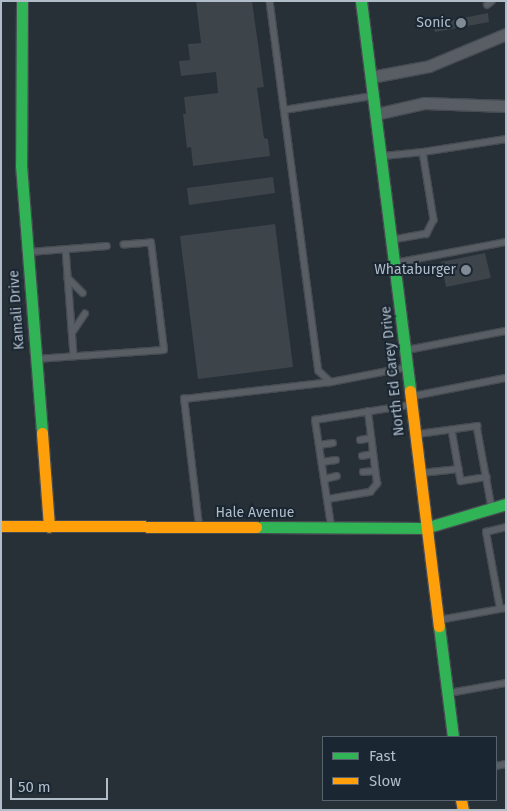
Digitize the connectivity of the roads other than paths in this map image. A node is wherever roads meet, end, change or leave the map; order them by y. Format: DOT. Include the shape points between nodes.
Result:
graph roads {
  1 [pos="22,1"];
  2 [pos="270,1"];
  3 [pos="362,1"];
  4 [pos="506,34"];
  5 [pos="371,76"];
  6 [pos="374,95"];
  7 [pos="506,106"];
  8 [pos="284,110"];
  9 [pos="376,114"];
  10 [pos="506,139"];
  11 [pos="423,152"];
  12 [pos="382,157"];
  13 [pos="392,240"];
  14 [pos="506,242"];
  15 [pos="124,245"];
  16 [pos="107,246"];
  17 [pos="66,250"];
  18 [pos="28,252"];
  19 [pos="396,263"];
  20 [pos="68,278"];
  21 [pos="84,293"];
  22 [pos="85,314"];
  23 [pos="506,331"];
  24 [pos="72,333"];
  25 [pos="407,350"];
  26 [pos="74,356"];
  27 [pos="36,359"];
  28 [pos="409,367"];
  29 [pos="506,378"];
  30 [pos="331,382"];
  31 [pos="412,401"];
  32 [pos="368,412"];
  33 [pos="452,430"];
  34 [pos="416,435"];
  35 [pos="371,438"];
  36 [pos="360,440"];
  37 [pos="333,443"];
  38 [pos="319,446"];
  39 [pos="373,454"];
  40 [pos="362,456"];
  41 [pos="336,460"];
  42 [pos="483,460"];
  43 [pos="476,461"];
  44 [pos="322,462"];
  45 [pos="460,466"];
  46 [pos="375,470"];
  47 [pos="363,472"];
  48 [pos="419,473"];
  49 [pos="337,476"];
  50 [pos="487,477"];
  51 [pos="325,478"];
  52 [pos="328,498"];
  53 [pos="506,504"];
  54 [pos="492,508"];
  55 [pos="1,526"];
  56 [pos="49,527"];
  57 [pos="506,527"];
  58 [pos="199,528"];
  59 [pos="332,528"];
  60 [pos="425,528"];
  61 [pos="503,608"];
  62 [pos="437,620"];
  63 [pos="506,683"];
  64 [pos="447,693"];
  65 [pos="453,736"];
  1 -- 18 [label="street, Kamali Drive" via="21,165"];
  2 -- 8 [label="lane"];
  3 -- 5 [label="street, North Ed Carey Drive"];
  4 -- 5 [label="street" via="429,66"];
  5 -- 6 [label="street, North Ed Carey Drive"];
  6 -- 8 [label="lane"];
  6 -- 9 [label="street, North Ed Carey Drive"];
  7 -- 9 [label="street" via="424,103"];
  8 -- 30 [label="lane" via="319,371"];
  9 -- 12 [label="street, North Ed Carey Drive"];
  10 -- 11 [label="lane"];
  11 -- 12 [label="lane"];
  11 -- 13 [label="lane" via="434,220 432,228 427,234"];
  12 -- 13 [label="street, North Ed Carey Drive"];
  13 -- 19 [label="street, North Ed Carey Drive"];
  14 -- 19 [label="lane"];
  15 -- 26 [label="lane" via="151,243 164,350"];
  16 -- 17 [label="lane"];
  17 -- 18 [label="lane"];
  17 -- 20 [label="lane"];
  18 -- 27 [label="street, Kamali Drive"];
  19 -- 25 [label="street, North Ed Carey Drive"];
  20 -- 21 [label="lane"];
  20 -- 24 [label="lane"];
  22 -- 24 [label="lane"];
  23 -- 25 [label="lane"];
  24 -- 26 [label="lane"];
  25 -- 28 [label="street, North Ed Carey Drive"];
  26 -- 27 [label="lane"];
  27 -- 56 [label="street, Kamali Drive"];
  28 -- 30 [label="lane"];
  28 -- 31 [label="street, North Ed Carey Drive"];
  29 -- 31 [label="lane"];
  30 -- 58 [label="lane" via="184,399"];
  31 -- 32 [label="lane"];
  31 -- 34 [label="street, North Ed Carey Drive"];
  32 -- 35 [label="lane"];
  32 -- 38 [label="lane" via="315,420"];
  33 -- 34 [label="lane"];
  33 -- 42 [label="lane" via="477,426"];
  33 -- 45 [label="lane"];
  34 -- 48 [label="street, North Ed Carey Drive"];
  35 -- 36 [label="lane"];
  35 -- 39 [label="lane"];
  37 -- 38 [label="lane"];
  38 -- 44 [label="lane"];
  39 -- 40 [label="lane"];
  39 -- 46 [label="lane"];
  41 -- 44 [label="lane"];
  42 -- 43 [label="lane"];
  42 -- 50 [label="lane"];
  44 -- 51 [label="lane"];
  45 -- 48 [label="lane"];
  45 -- 50 [label="lane" via="461,482"];
  46 -- 47 [label="lane"];
  46 -- 52 [label="lane" via="377,484 370,492"];
  48 -- 60 [label="street, North Ed Carey Drive"];
  49 -- 51 [label="lane"];
  50 -- 54 [label="lane"];
  51 -- 52 [label="lane"];
  52 -- 59 [label="lane"];
  53 -- 54 [label="street, Hale Avenue"];
  54 -- 60 [label="street, Hale Avenue"];
  55 -- 56 [label="street, Hale Avenue"];
  56 -- 58 [label="street, Hale Avenue"];
  57 -- 61 [label="lane" via="486,532"];
  58 -- 59 [label="street, Hale Avenue"];
  59 -- 60 [label="street, Hale Avenue"];
  60 -- 62 [label="street, North Ed Carey Drive"];
  61 -- 62 [label="lane"];
  62 -- 64 [label="street, North Ed Carey Drive"];
  63 -- 64 [label="lane"];
  64 -- 65 [label="street, North Ed Carey Drive"];
}
